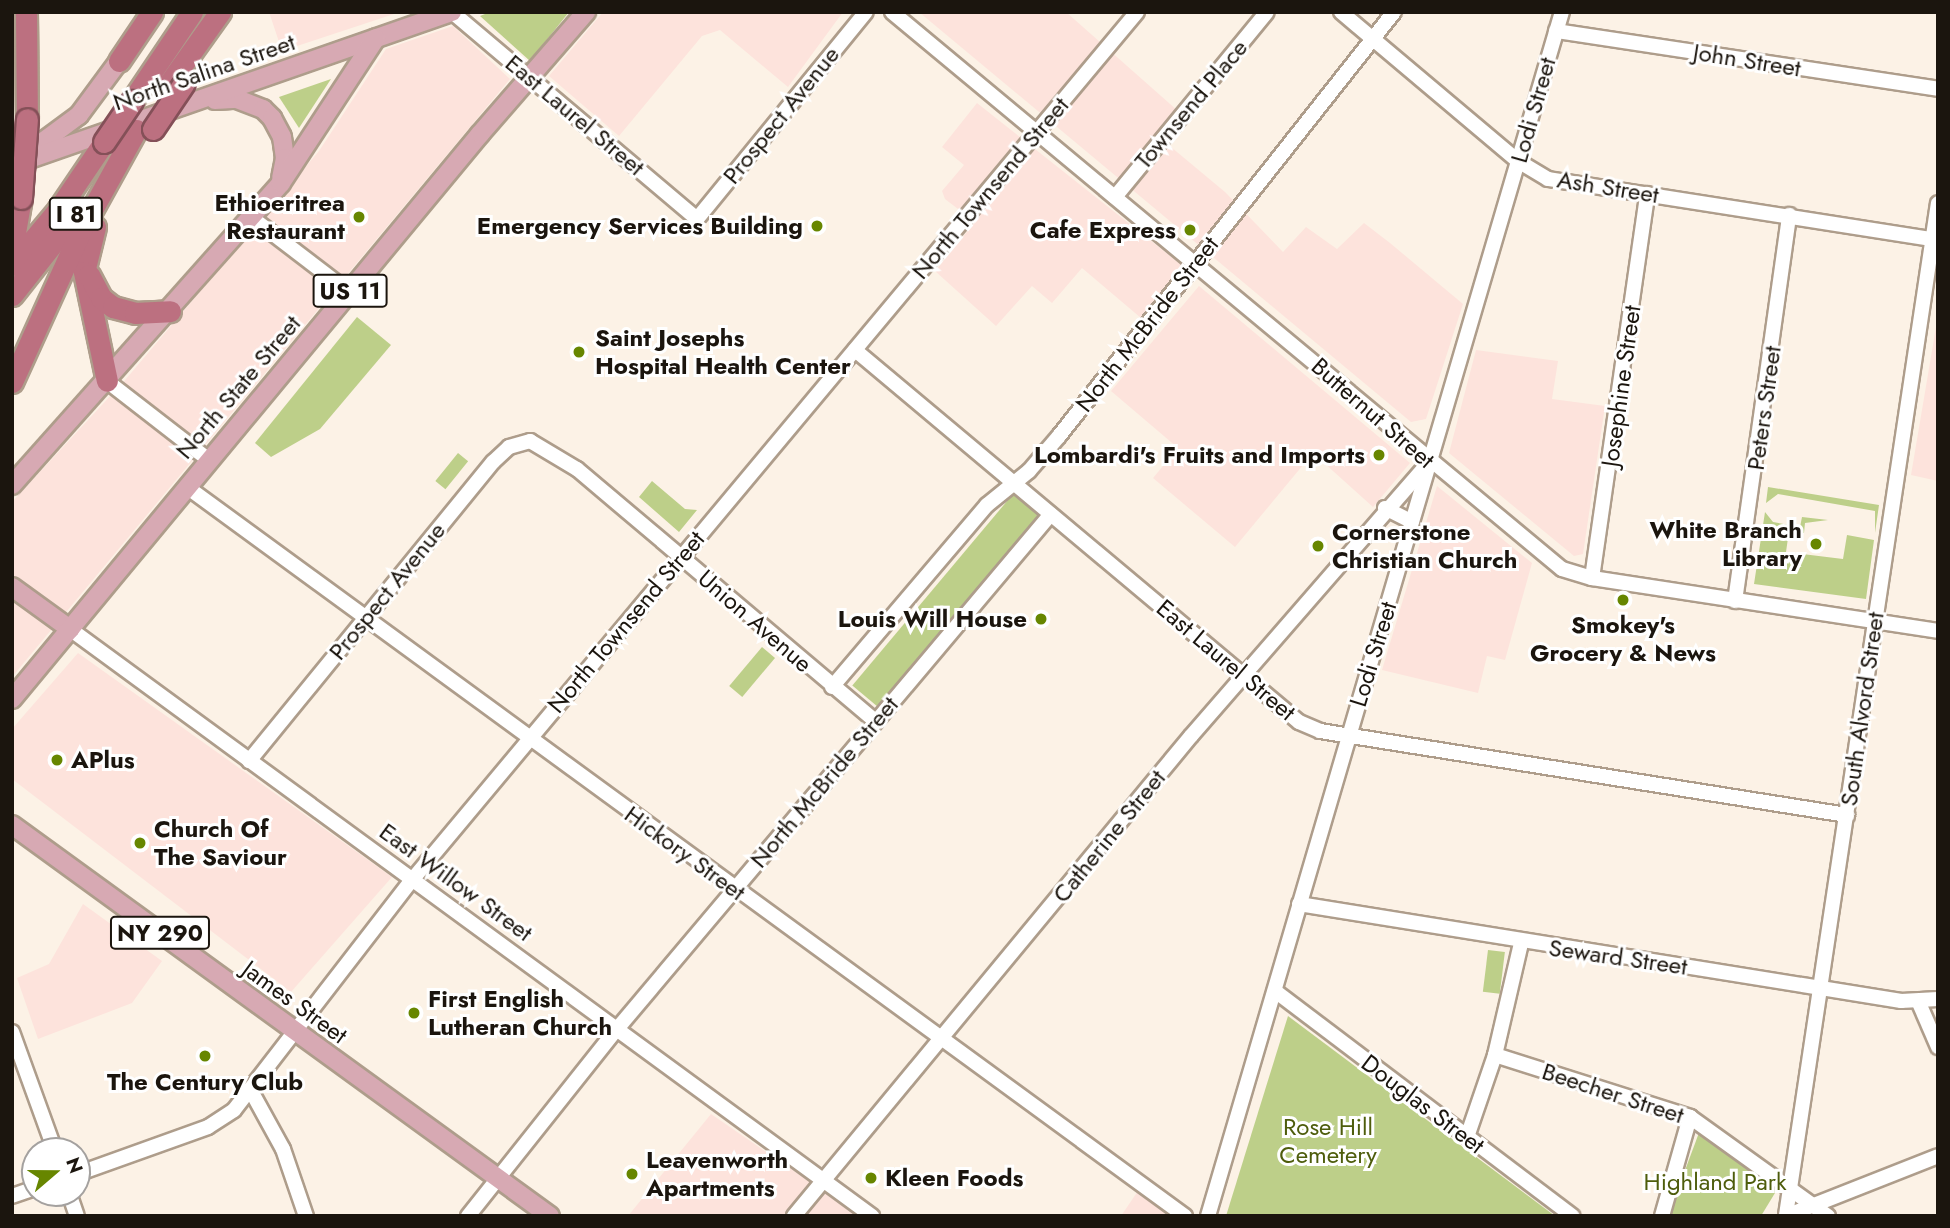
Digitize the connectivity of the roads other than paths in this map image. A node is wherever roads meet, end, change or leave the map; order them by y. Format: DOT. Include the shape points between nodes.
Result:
graph roads {
  1 [pos="26,12"];
  2 [pos="152,12"];
  3 [pos="192,12"];
  4 [pos="223,12"];
  5 [pos="452,12"];
  6 [pos="586,12"];
  7 [pos="866,12"];
  8 [pos="892,12"];
  9 [pos="1137,12"];
  10 [pos="1267,12"];
  11 [pos="1340,12"];
  12 [pos="1394,12"];
  13 [pos="1562,12"];
  14 [pos="1556,31"];
  15 [pos="376,38"];
  16 [pos="1372,39"];
  17 [pos="119,61"];
  18 [pos="531,78"];
  19 [pos="1938,89"];
  20 [pos="180,105"];
  21 [pos="144,130"];
  22 [pos="1037,132"];
  23 [pos="1518,161"];
  24 [pos="12,164"];
  25 [pos="281,183"];
  26 [pos="1647,194"];
  27 [pos="1115,197"];
  28 [pos="1938,203"];
  29 [pos="1788,215"];
  30 [pos="251,217"];
  31 [pos="697,219"];
  32 [pos="1931,239"];
  33 [pos="13,246"];
  34 [pos="86,259"];
  35 [pos="1195,263"];
  36 [pos="12,265"];
  37 [pos="349,292"];
  38 [pos="12,295"];
  39 [pos="170,311"];
  40 [pos="855,350"];
  41 [pos="107,381"];
  42 [pos="12,382"];
  43 [pos="538,443"];
  44 [pos="209,460"];
  45 [pos="1430,461"];
  46 [pos="1014,483"];
  47 [pos="12,485"];
  48 [pos="187,487"];
  49 [pos="1385,508"];
  50 [pos="1051,514"];
  51 [pos="1412,522"];
  52 [pos="680,557"];
  53 [pos="1592,578"];
  54 [pos="12,587"];
  55 [pos="1735,601"];
  56 [pos="364,619"];
  57 [pos="1874,622"];
  58 [pos="70,629"];
  59 [pos="1938,631"];
  60 [pos="1242,675"];
  61 [pos="832,687"];
  62 [pos="12,699"];
  63 [pos="874,720"];
  64 [pos="1349,735"];
  65 [pos="529,738"];
  66 [pos="249,761"];
  67 [pos="1847,815"];
  68 [pos="12,825"];
  69 [pos="412,880"];
  70 [pos="734,889"];
  71 [pos="1299,904"];
  72 [pos="1521,943"];
  73 [pos="1819,986"];
  74 [pos="1275,991"];
  75 [pos="1938,999"];
  76 [pos="1919,1003"];
  77 [pos="617,1029"];
  78 [pos="293,1031"];
  79 [pos="12,1032"];
  80 [pos="942,1041"];
  81 [pos="1938,1047"];
  82 [pos="1495,1055"];
  83 [pos="250,1088"];
  84 [pos="1690,1117"];
  85 [pos="50,1137"];
  86 [pos="1467,1137"];
  87 [pos="1938,1156"];
  88 [pos="91,1169"];
  89 [pos="495,1178"];
  90 [pos="824,1181"];
  91 [pos="1790,1188"];
  92 [pos="1813,1205"];
  93 [pos="306,1216"];
  94 [pos="468,1216"];
  95 [pos="550,1216"];
  96 [pos="794,1216"];
  97 [pos="872,1216"];
  98 [pos="1185,1216"];
  99 [pos="1208,1216"];
  100 [pos="1573,1216"];
  101 [pos="1662,1216"];
  102 [pos="1786,1216"];
  103 [pos="1828,1216"];
  1 -- 33 [label="highway, bridge" via="27,119"];
  2 -- 17 [label="highway"];
  3 -- 36 [label="highway, I 81, bridge" via="58,210"];
  4 -- 21 [label="highway, bridge"];
  5 -- 15 [label="main road, North Salina Street"];
  5 -- 18 [label="street, East Laurel Street"];
  6 -- 18 [label="main road, North State Street / US 11"];
  7 -- 31 [label="street, Prospect Avenue"];
  8 -- 22 [label="street, Butternut Street"];
  9 -- 22 [label="street, North Townsend Street"];
  10 -- 27 [label="street, Townsend Place"];
  11 -- 16 [label="street, Ash Street"];
  12 -- 16 [label="street, North McBride Street"];
  13 -- 14 [label="street, Lodi Street"];
  14 -- 19 [label="street, John Street"];
  14 -- 23 [label="street, Lodi Street"];
  15 -- 20 [label="main road, North Salina Street"];
  15 -- 25 [label="main road"];
  16 -- 23 [label="street, Ash Street"];
  16 -- 35 [label="street, North McBride Street"];
  17 -- 24 [label="main road" via="79,115"];
  18 -- 31 [label="street, East Laurel Street"];
  18 -- 37 [label="main road, North State Street / US 11"];
  20 -- 24 [label="main road, North Salina Street"];
  20 -- 25 [label="main road" via="237,99 263,109 282,137"];
  21 -- 34 [label="highway"];
  21 -- 38 [label="highway, I 81"];
  21 -- 42 [label="highway" via="82,228"];
  22 -- 27 [label="street, Butternut Street"];
  22 -- 40 [label="street, North Townsend Street"];
  23 -- 26 [label="street, Ash Street" via="1548,179"];
  23 -- 45 [label="street, Lodi Street"];
  25 -- 30 [label="main road"];
  26 -- 29 [label="street, Ash Street"];
  26 -- 53 [label="street, Josephine Street"];
  27 -- 35 [label="street, Butternut Street"];
  28 -- 32 [label="street, South Alvord Street"];
  29 -- 32 [label="street, Ash Street"];
  29 -- 55 [label="street, Peters Street"];
  30 -- 37 [label="street"];
  30 -- 39 [label="main road"];
  32 -- 57 [label="street, South Alvord Street"];
  34 -- 39 [label="highway" via="94,288 113,307 135,313"];
  34 -- 41 [label="highway" via="88,303"];
  35 -- 45 [label="street, Butternut Street"];
  35 -- 46 [label="street, North McBride Street" via="1059,436"];
  37 -- 44 [label="main road, North State Street / US 11"];
  39 -- 41 [label="main road"];
  40 -- 46 [label="street, East Laurel Street"];
  40 -- 52 [label="street, North Townsend Street"];
  41 -- 44 [label="street"];
  41 -- 47 [label="main road"];
  43 -- 52 [label="street, Union Avenue" via="577,469"];
  43 -- 56 [label="street, Prospect Avenue" via="517,443 493,462"];
  44 -- 48 [label="main road, North State Street / US 11"];
  45 -- 49 [label="street, Catherine Street"];
  45 -- 51 [label="street, Lodi Street"];
  45 -- 53 [label="street, Butternut Street" via="1562,569"];
  46 -- 50 [label="street, East Laurel Street"];
  46 -- 61 [label="street, North McBride Street" via="987,505"];
  48 -- 56 [label="street, Hickory Street"];
  48 -- 58 [label="main road, North State Street / US 11"];
  49 -- 51 [label="street"];
  49 -- 60 [label="street, Catherine Street"];
  50 -- 60 [label="street, East Laurel Street"];
  50 -- 63 [label="street, North McBride Street"];
  51 -- 64 [label="street, Lodi Street"];
  52 -- 61 [label="street, Union Avenue"];
  52 -- 65 [label="street, North Townsend Street"];
  53 -- 55 [label="street, Butternut Street"];
  54 -- 58 [label="main road, East Willow Street"];
  55 -- 57 [label="street, Butternut Street"];
  56 -- 65 [label="street, Hickory Street"];
  56 -- 66 [label="street, Prospect Avenue"];
  57 -- 59 [label="street, Butternut Street"];
  57 -- 67 [label="street, South Alvord Street"];
  58 -- 62 [label="main road, North State Street / US 11"];
  58 -- 66 [label="street, East Willow Street"];
  60 -- 64 [label="street, East Laurel Street" via="1299,722"];
  60 -- 80 [label="street, Catherine Street"];
  61 -- 63 [label="street, Union Avenue"];
  63 -- 70 [label="street, North McBride Street"];
  64 -- 67 [label="street, East Laurel Street"];
  64 -- 71 [label="street, Lodi Street"];
  65 -- 69 [label="street, North Townsend Street"];
  65 -- 70 [label="street, Hickory Street"];
  66 -- 69 [label="street, East Willow Street"];
  67 -- 73 [label="street, South Alvord Street"];
  68 -- 78 [label="main road, James Street / NY 290"];
  69 -- 77 [label="street, East Willow Street"];
  69 -- 78 [label="street, North Townsend Street"];
  70 -- 77 [label="street, North McBride Street"];
  70 -- 80 [label="street, Hickory Street"];
  71 -- 72 [label="street, Seward Street"];
  71 -- 74 [label="street, Lodi Street"];
  72 -- 73 [label="street, Seward Street"];
  72 -- 82 [label="street"];
  73 -- 76 [label="street, Seward Street"];
  73 -- 91 [label="street, South Alvord Street"];
  74 -- 86 [label="street, Douglas Street"];
  74 -- 99 [label="street, Lodi Street"];
  75 -- 76 [label="street, Seward Street"];
  76 -- 81 [label="street"];
  77 -- 89 [label="street, North McBride Street"];
  77 -- 90 [label="street, East Willow Street"];
  78 -- 83 [label="street, North Townsend Street"];
  78 -- 89 [label="main road, James Street / NY 290"];
  79 -- 85 [label="street"];
  80 -- 90 [label="street, Catherine Street"];
  80 -- 98 [label="street, Hickory Street"];
  82 -- 84 [label="street, Beecher Street"];
  82 -- 86 [label="street"];
  83 -- 88 [label="street, North Townsend Street" via="220,1122"];
  83 -- 93 [label="street" via="280,1141"];
  84 -- 91 [label="street, Beecher Street"];
  84 -- 101 [label="street"];
  86 -- 100 [label="street, Douglas Street"];
  87 -- 92 [label="street"];
  89 -- 94 [label="street, North McBride Street"];
  89 -- 95 [label="main road, James Street / NY 290"];
  90 -- 96 [label="street, Catherine Street"];
  90 -- 97 [label="street, East Willow Street"];
  91 -- 92 [label="street, Beecher Street"];
  91 -- 102 [label="street, South Alvord Street"];
  92 -- 102 [label="street"];
  92 -- 103 [label="street, Beecher Street"];
}
